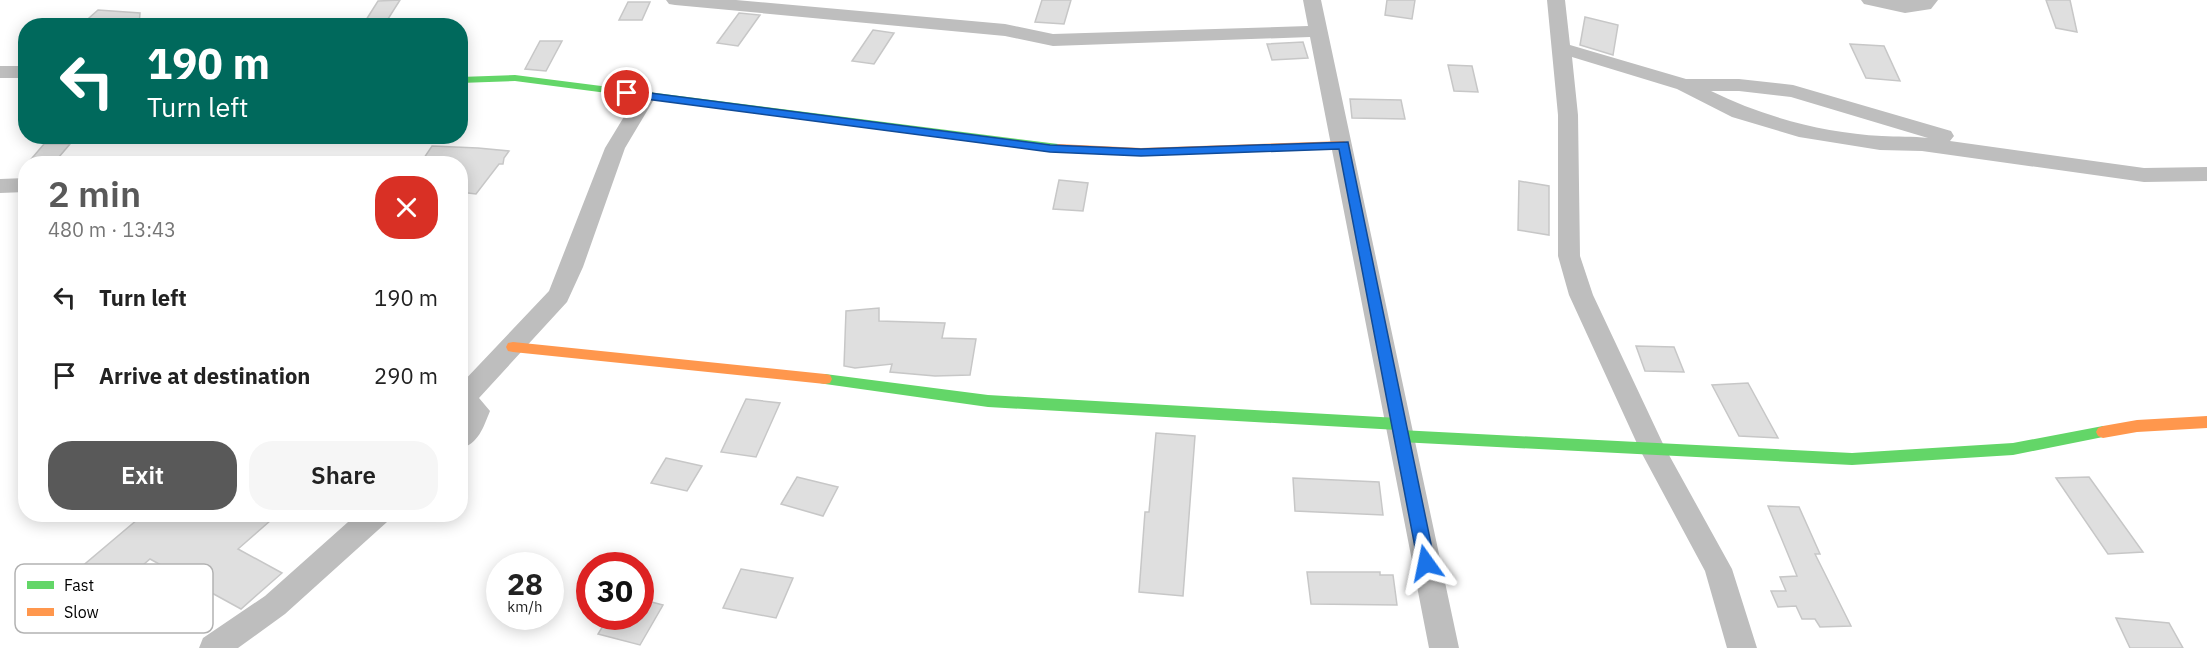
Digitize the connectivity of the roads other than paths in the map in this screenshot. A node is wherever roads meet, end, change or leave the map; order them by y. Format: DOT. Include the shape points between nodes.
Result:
graph roads {
  1 [pos="675,0"];
  2 [pos="1312,0"];
  3 [pos="1556,0"];
  4 [pos="1870,0"];
  5 [pos="1929,0"];
  6 [pos="1318,31"];
  7 [pos="1561,48"];
  8 [pos="0,72"];
  9 [pos="18,72"];
  10 [pos="468,80"];
  11 [pos="1684,85"];
  12 [pos="646,96"];
  13 [pos="1344,145"];
  14 [pos="2006,156"];
  15 [pos="2207,174"];
  16 [pos="18,185"];
  17 [pos="0,186"];
  18 [pos="513,347"];
  19 [pos="468,392"];
  20 [pos="468,403"];
  21 [pos="2207,422"];
  22 [pos="1399,430"];
  23 [pos="468,431"];
  24 [pos="1653,450"];
  25 [pos="368,522"];
  26 [pos="214,648"];
  27 [pos="1444,648"];
  28 [pos="1742,648"];
  1 -- 6 [label="street" via="1005,30 1053,40"];
  2 -- 6 [label="street"];
  3 -- 7 [label="street"];
  4 -- 5 [label="street" via="1905,7"];
  6 -- 13 [label="street"];
  7 -- 11 [label="street"];
  7 -- 24 [label="street" via="1568,115 1569,256 1581,295"];
  8 -- 9 [label="street"];
  10 -- 12 [label="street" via="515,78"];
  11 -- 14 [label="street" via="1739,85 1793,91"];
  11 -- 14 [label="street" via="1739,113 1799,130"];
  12 -- 13 [label="street" via="1050,148 1141,152"];
  12 -- 18 [label="street" via="615,148 559,296"];
  13 -- 22 [label="street"];
  14 -- 15 [label="street" via="2144,175"];
  16 -- 17 [label="street"];
  18 -- 19 [label="street"];
  18 -- 22 [label="street" via="770,372 988,401"];
  20 -- 23 [label="street" via="477,411"];
  21 -- 24 [label="street" via="2137,426 2013,448 1852,459"];
  22 -- 24 [label="street"];
  22 -- 27 [label="street"];
  24 -- 28 [label="street" via="1718,569"];
  25 -- 26 [label="street" via="275,605"];
}
